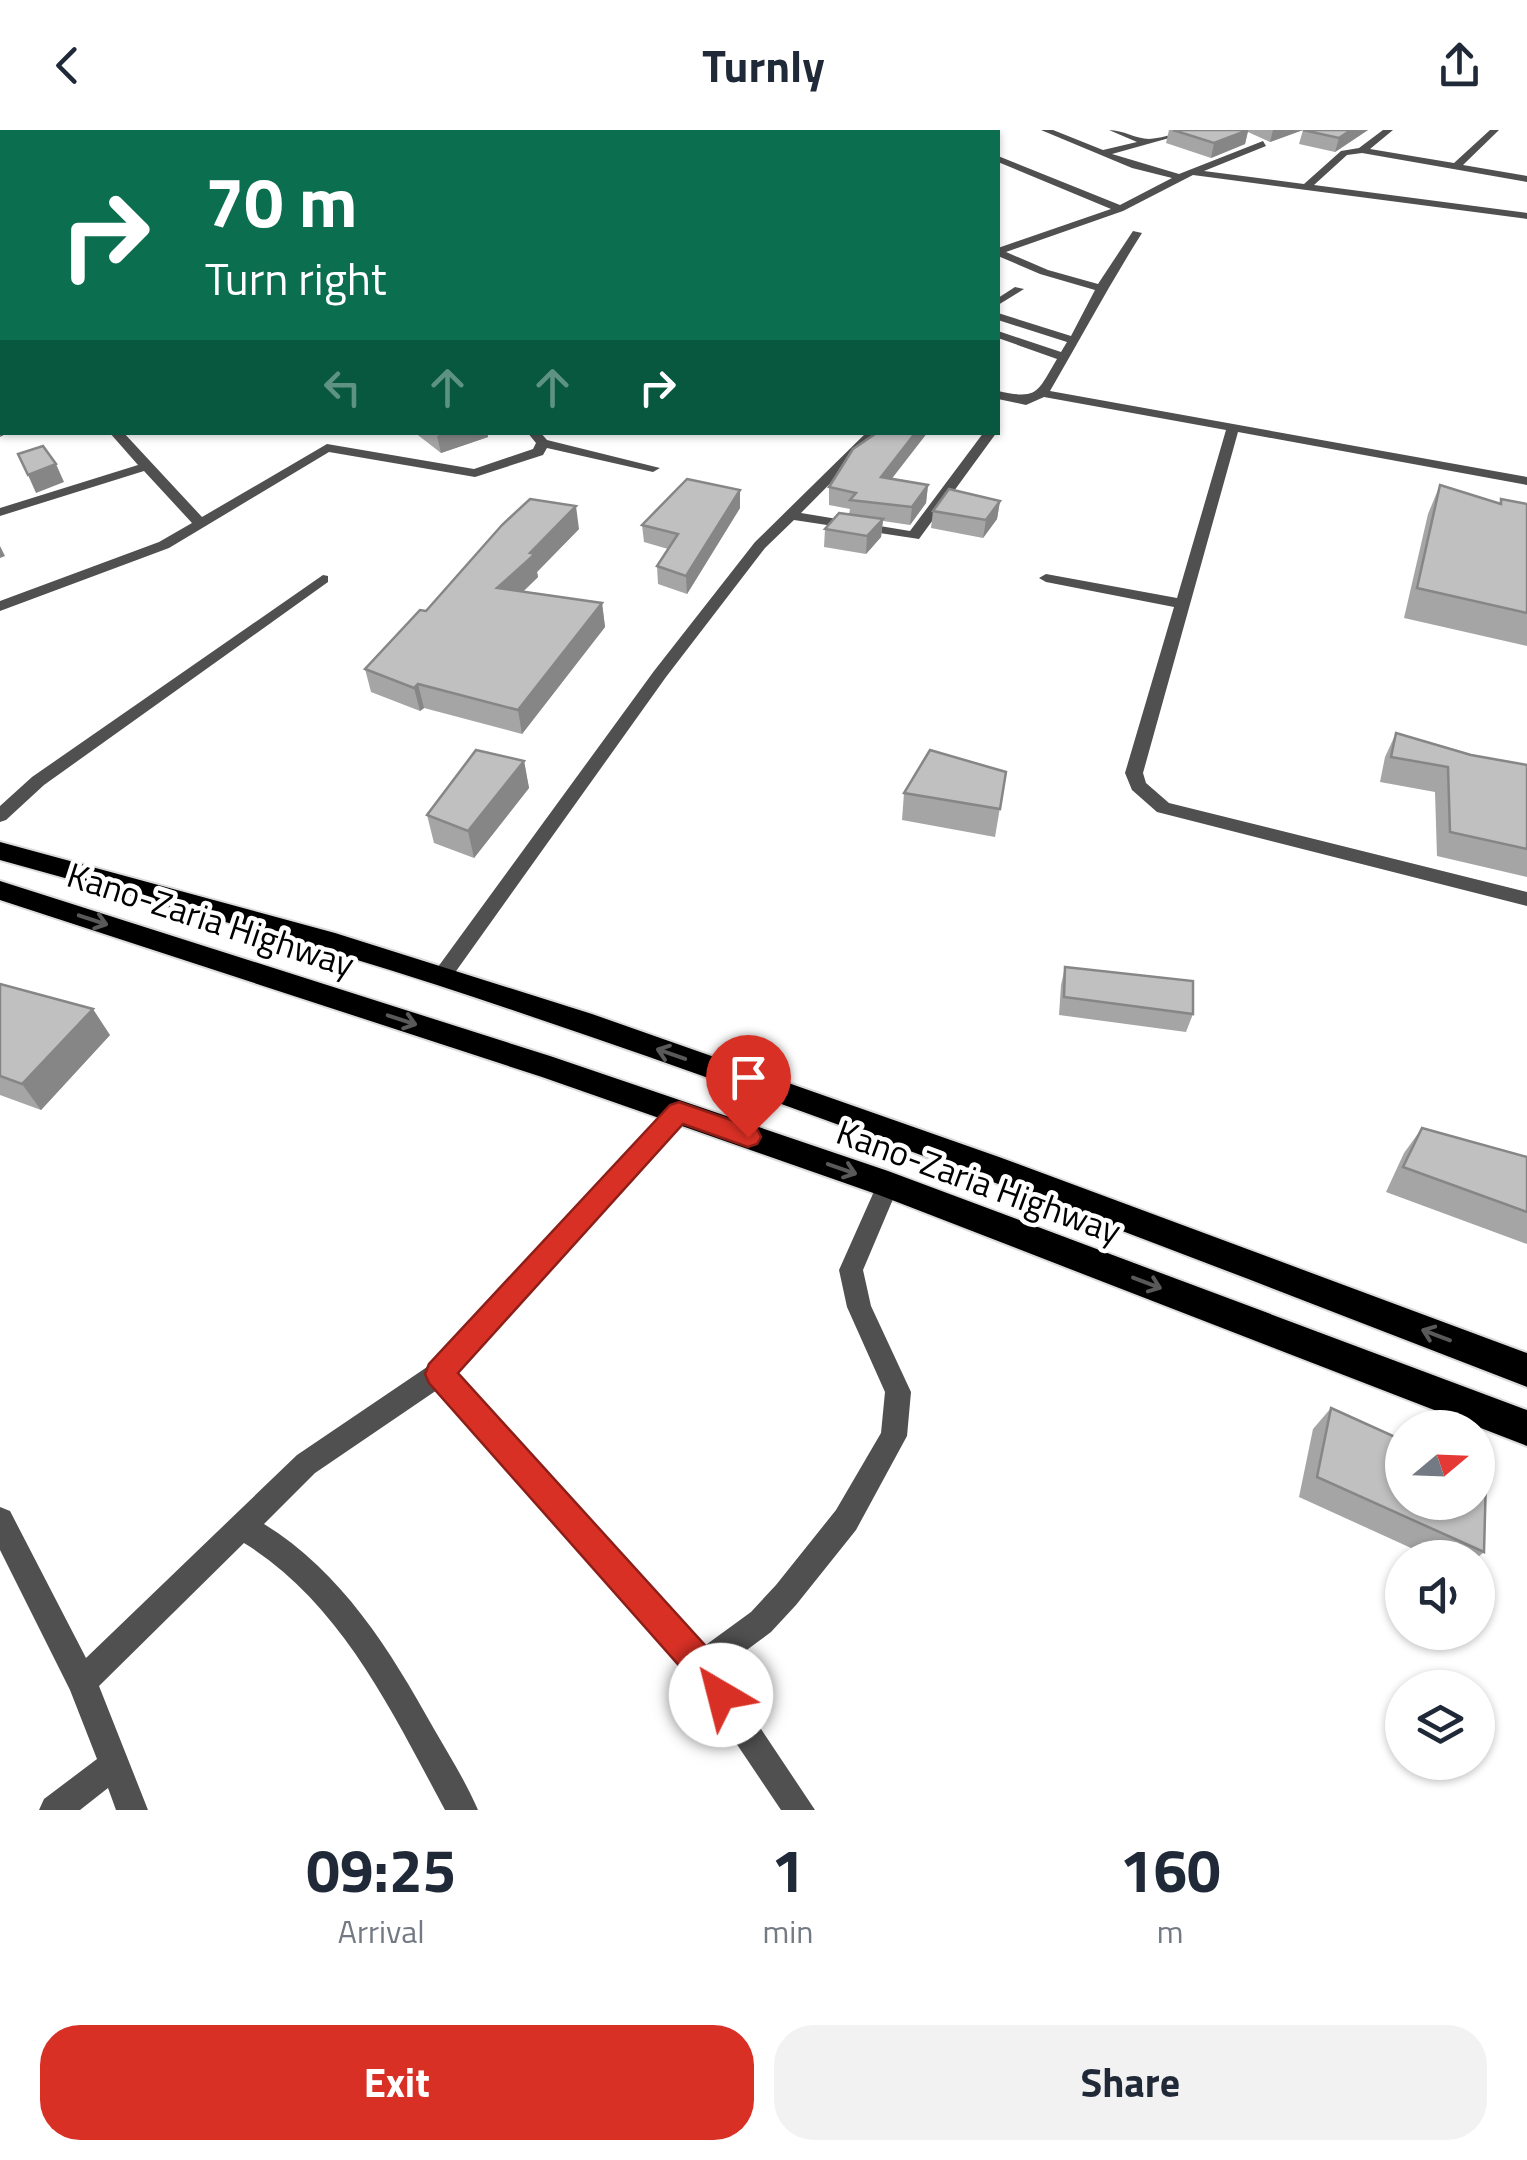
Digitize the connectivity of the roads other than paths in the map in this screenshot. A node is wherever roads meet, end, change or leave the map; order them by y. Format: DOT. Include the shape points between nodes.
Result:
graph roads {
  1 [pos="1045,130"];
  2 [pos="1113,130"];
  3 [pos="1194,130"];
  4 [pos="1373,130"];
  5 [pos="1494,130"];
  6 [pos="1387,132"];
  7 [pos="1242,136"];
  8 [pos="1146,142"];
  9 [pos="1362,150"];
  10 [pos="1103,153"];
  11 [pos="1000,160"];
  12 [pos="1457,166"];
  13 [pos="1192,172"];
  14 [pos="1180,177"];
  15 [pos="1527,178"];
  16 [pos="1306,188"];
  17 [pos="1527,205"];
  18 [pos="1120,209"];
  19 [pos="1522,215"];
  20 [pos="1000,233"];
  21 [pos="1137,234"];
  22 [pos="1024,243"];
  23 [pos="1000,251"];
  24 [pos="1000,253"];
  25 [pos="1101,288"];
  26 [pos="1019,289"];
  27 [pos="1000,301"];
  28 [pos="1000,317"];
  29 [pos="1000,335"];
  30 [pos="1074,341"];
  31 [pos="1064,357"];
  32 [pos="1042,393"];
  33 [pos="1000,398"];
  34 [pos="1234,428"];
  35 [pos="118,435"];
  36 [pos="872,435"];
  37 [pos="989,435"];
  38 [pos="538,438"];
  39 [pos="147,466"];
  40 [pos="652,468"];
  41 [pos="1527,482"];
  42 [pos="0,512"];
  43 [pos="790,515"];
  44 [pos="198,521"];
  45 [pos="1046,578"];
  46 [pos="322,580"];
  47 [pos="1182,604"];
  48 [pos="0,606"];
  49 [pos="0,816"];
  50 [pos="0,851"];
  51 [pos="0,890"];
  52 [pos="1527,900"];
  53 [pos="442,976"];
  54 [pos="679,1112"];
  55 [pos="888,1186"];
  56 [pos="1527,1370"];
  57 [pos="439,1374"];
  58 [pos="1527,1428"];
  59 [pos="0,1521"];
  60 [pos="241,1524"];
  61 [pos="702,1666"];
  62 [pos="82,1682"];
  63 [pos="116,1763"];
  64 [pos="54,1810"];
  65 [pos="132,1810"];
  66 [pos="462,1810"];
  67 [pos="800,1810"];
  1 -- 10 [label="street"];
  2 -- 8 [label="street"];
  3 -- 8 [label="street"];
  4 -- 6 [label="street"];
  5 -- 12 [label="street"];
  6 -- 9 [label="street"];
  7 -- 13 [label="street" via="1263,144"];
  8 -- 10 [label="street"];
  9 -- 12 [label="street"];
  9 -- 16 [label="street" via="1344,153"];
  10 -- 14 [label="street"];
  11 -- 18 [label="street"];
  12 -- 15 [label="street"];
  13 -- 14 [label="street"];
  13 -- 16 [label="street"];
  14 -- 18 [label="street"];
  16 -- 19 [label="street"];
  17 -- 19 [label="street"];
  18 -- 22 [label="street"];
  20 -- 22 [label="street"];
  21 -- 25 [label="street"];
  22 -- 23 [label="street"];
  24 -- 25 [label="street"];
  25 -- 30 [label="street"];
  26 -- 27 [label="street"];
  28 -- 30 [label="street"];
  29 -- 31 [label="street"];
  30 -- 31 [label="street"];
  31 -- 32 [label="street"];
  32 -- 33 [label="street" via="1009,407"];
  32 -- 34 [label="street"];
  34 -- 41 [label="street"];
  34 -- 47 [label="street"];
  35 -- 39 [label="street"];
  36 -- 43 [label="street"];
  37 -- 43 [label="street" via="914,536"];
  38 -- 40 [label="street"];
  38 -- 44 [label="street" via="538,452 476,473 323,444"];
  39 -- 42 [label="street"];
  39 -- 44 [label="street"];
  43 -- 53 [label="street" via="660,674"];
  44 -- 48 [label="street" via="164,545"];
  45 -- 47 [label="street"];
  46 -- 49 [label="street" via="38,781"];
  47 -- 52 [label="street" via="1134,773 1148,797 1163,808"];
  50 -- 53 [label="highway, Kano-Zaria Highway"];
  51 -- 54 [label="highway, Kano-Zaria Highway, one-way"];
  56 -- 53 [label="highway, Kano-Zaria Highway, one-way" via="907,1134"];
  54 -- 55 [label="highway, Kano-Zaria Highway, one-way"];
  54 -- 57 [label="street"];
  55 -- 58 [label="highway, Kano-Zaria Highway, one-way"];
  55 -- 61 [label="street" via="851,1270 859,1307 898,1392 894,1436 846,1520 786,1595"];
  57 -- 60 [label="street" via="306,1464"];
  57 -- 61 [label="street"];
  59 -- 62 [label="street"];
  60 -- 62 [label="street"];
  60 -- 66 [label="street" via="298,1564 341,1611"];
  61 -- 67 [label="street"];
  62 -- 63 [label="street"];
  63 -- 64 [label="street"];
  63 -- 65 [label="street"];
}
